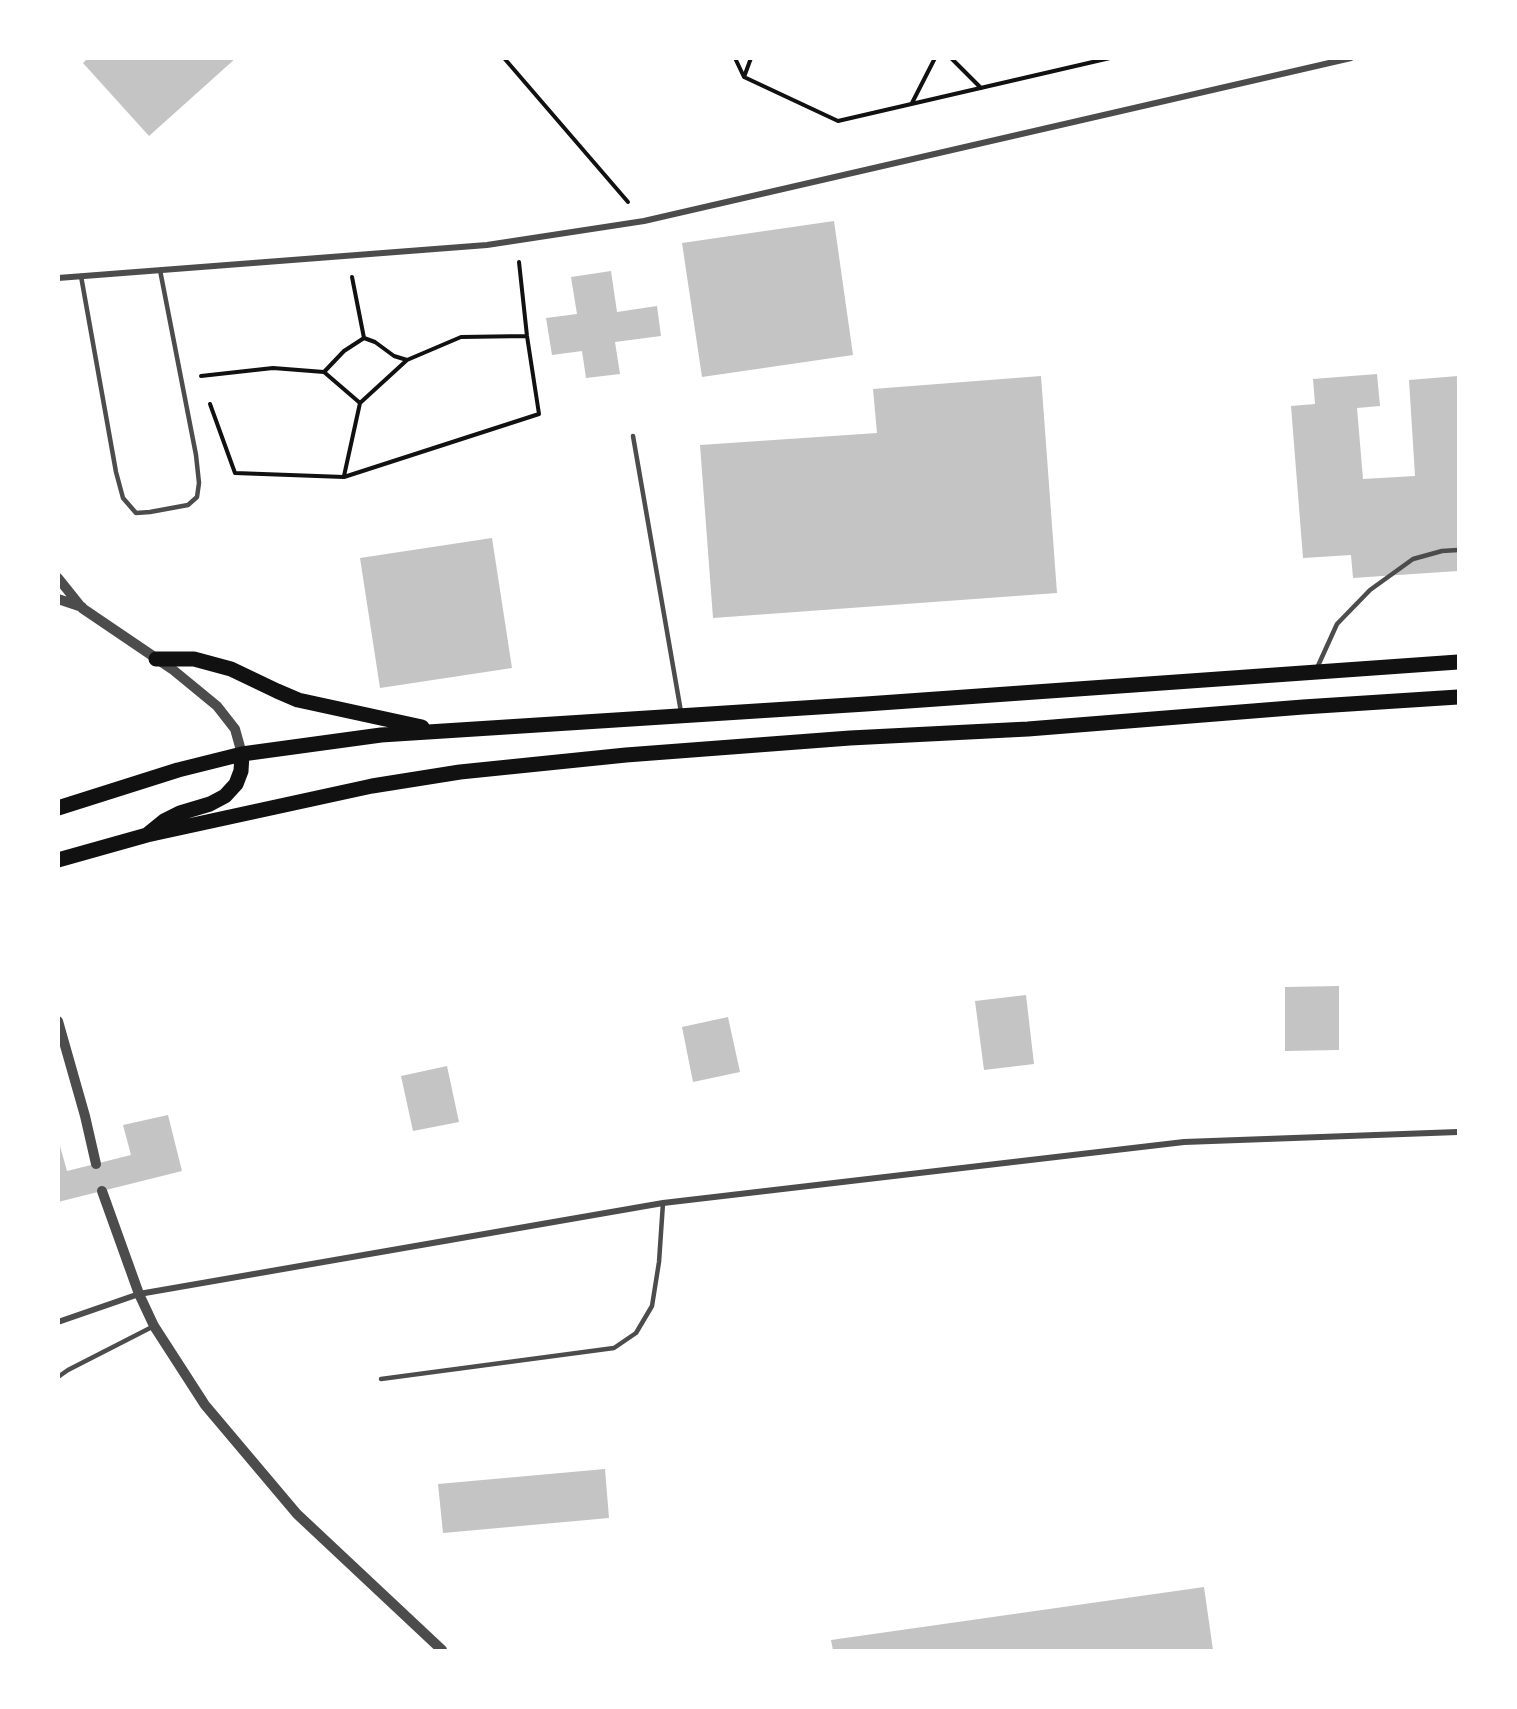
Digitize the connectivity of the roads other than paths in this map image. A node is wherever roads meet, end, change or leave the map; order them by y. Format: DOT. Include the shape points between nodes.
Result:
graph roads {
  1 [pos="1351,58"];
  2 [pos="160,270"];
  3 [pos="81,276"];
  4 [pos="58,278"];
  5 [pos="633,436"];
  6 [pos="1458,550"];
  7 [pos="58,578"];
  8 [pos="58,599"];
  9 [pos="82,608"];
  10 [pos="156,659"];
  11 [pos="1458,662"];
  12 [pos="1314,673"];
  13 [pos="1458,697"];
  14 [pos="682,715"];
  15 [pos="436,730"];
  16 [pos="242,754"];
  17 [pos="58,808"];
  18 [pos="147,835"];
  19 [pos="58,860"];
  20 [pos="58,1021"];
  21 [pos="1458,1132"];
  22 [pos="96,1164"];
  23 [pos="102,1191"];
  24 [pos="663,1203"];
  25 [pos="140,1294"];
  26 [pos="58,1322"];
  27 [pos="154,1326"];
  28 [pos="58,1377"];
  29 [pos="381,1379"];
  30 [pos="442,1650"];
  1 -- 2 [label="street" via="644,221 487,244"];
  2 -- 3 [label="street"];
  2 -- 3 [label="lane" via="200,483 198,497 188,506 150,512 136,513 123,498"];
  3 -- 4 [label="street"];
  5 -- 14 [label="lane"];
  6 -- 12 [label="lane" via="1413,559 1370,590 1337,624"];
  7 -- 9 [label="street"];
  8 -- 9 [label="street"];
  9 -- 10 [label="street"];
  10 -- 15 [label="main road" via="194,659 231,669 298,700"];
  10 -- 16 [label="street" via="217,706 235,729"];
  11 -- 12 [label="main road"];
  12 -- 14 [label="main road"];
  13 -- 18 [label="main road" via="850,738 460,772 372,786"];
  14 -- 15 [label="main road"];
  15 -- 16 [label="main road"];
  16 -- 17 [label="main road"];
  16 -- 18 [label="main road" via="236,784 225,796 164,820"];
  18 -- 19 [label="main road"];
  20 -- 22 [label="street"];
  21 -- 24 [label="street" via="1184,1142"];
  23 -- 25 [label="street"];
  24 -- 25 [label="street"];
  24 -- 29 [label="lane" via="652,1305 636,1333 614,1348"];
  25 -- 26 [label="street"];
  25 -- 27 [label="street"];
  27 -- 28 [label="lane"];
  27 -- 30 [label="street" via="205,1404 297,1514"];
}
